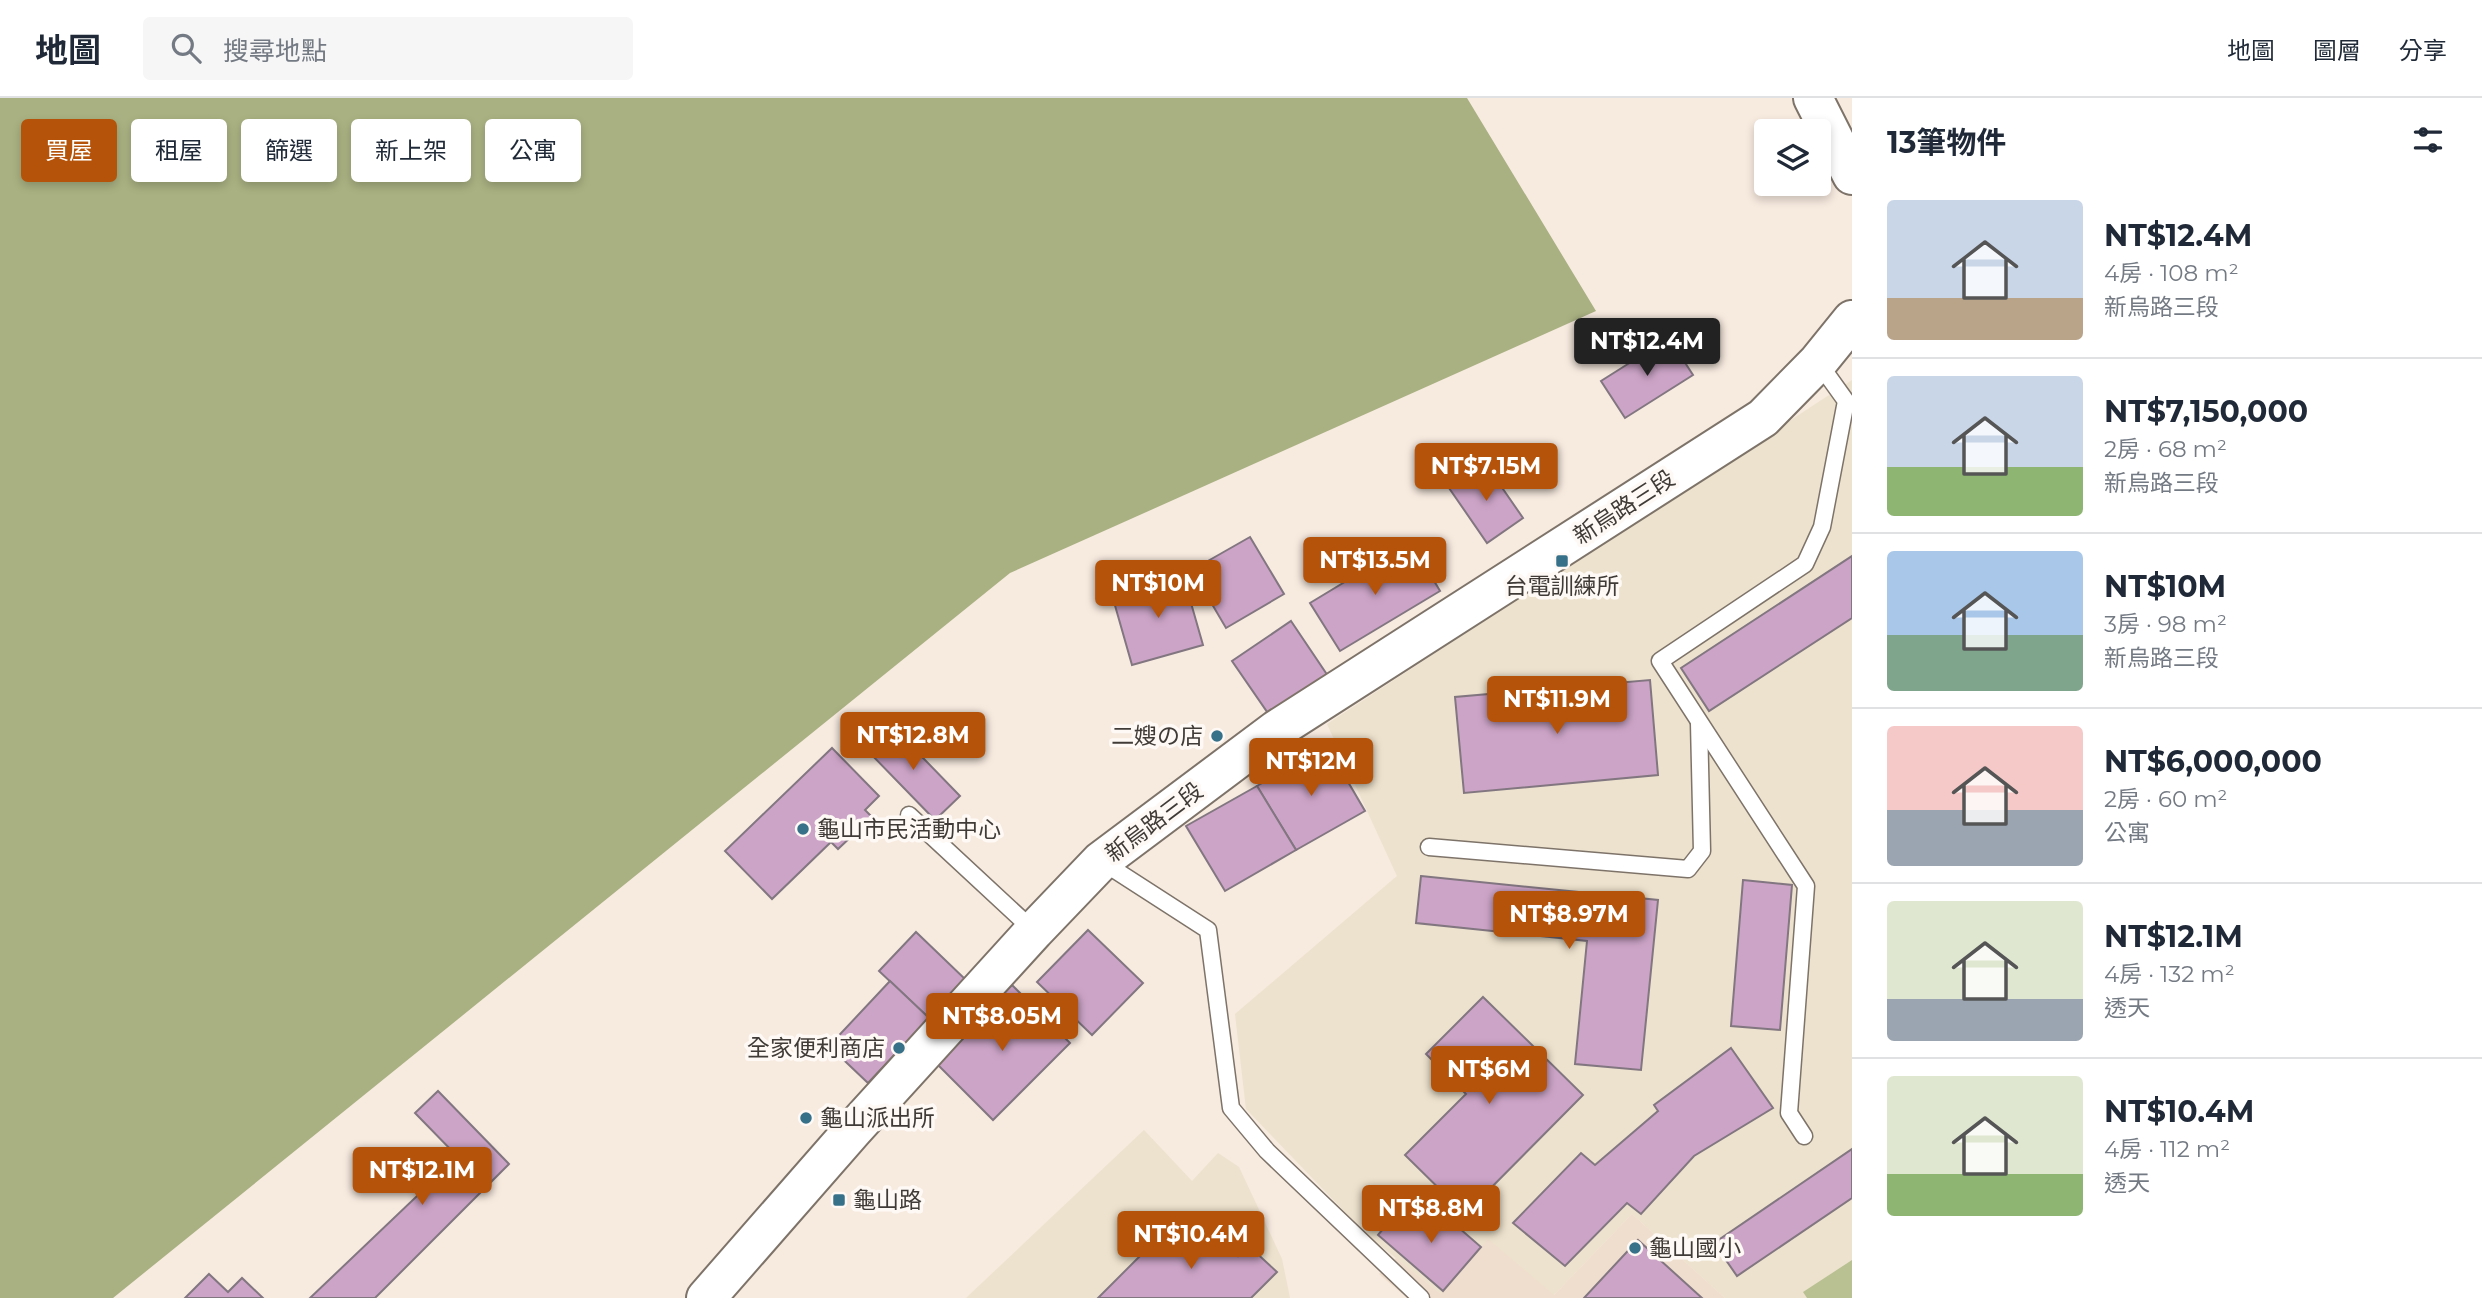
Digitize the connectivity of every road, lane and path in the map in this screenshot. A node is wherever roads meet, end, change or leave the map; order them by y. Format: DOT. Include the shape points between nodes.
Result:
graph roads {
  1 [pos="1813,98"];
  2 [pos="1852,175"];
  3 [pos="1852,320"];
  4 [pos="1818,362"];
  5 [pos="1699,721"];
  6 [pos="909,814"];
  7 [pos="1429,847"];
  8 [pos="1101,861"];
  9 [pos="1034,931"];
  10 [pos="1804,1136"];
  11 [pos="706,1298"];
  12 [pos="1422,1298"];
  1 -- 2 [label="main road"];
  3 -- 4 [label="main road, 新烏路三段"];
  4 -- 5 [label="lane" via="1846,401 1822,527 1805,564 1660,661"];
  4 -- 8 [label="main road, 新烏路三段" via="1763,418 1276,730"];
  5 -- 7 [label="lane" via="1702,851 1688,869"];
  5 -- 10 [label="lane" via="1806,886 1789,1113"];
  6 -- 9 [label="lane"];
  8 -- 9 [label="main road, 新烏路三段"];
  8 -- 12 [label="lane" via="1208,930 1231,1108 1267,1151"];
  9 -- 11 [label="main road, 新烏路三段"];
}
